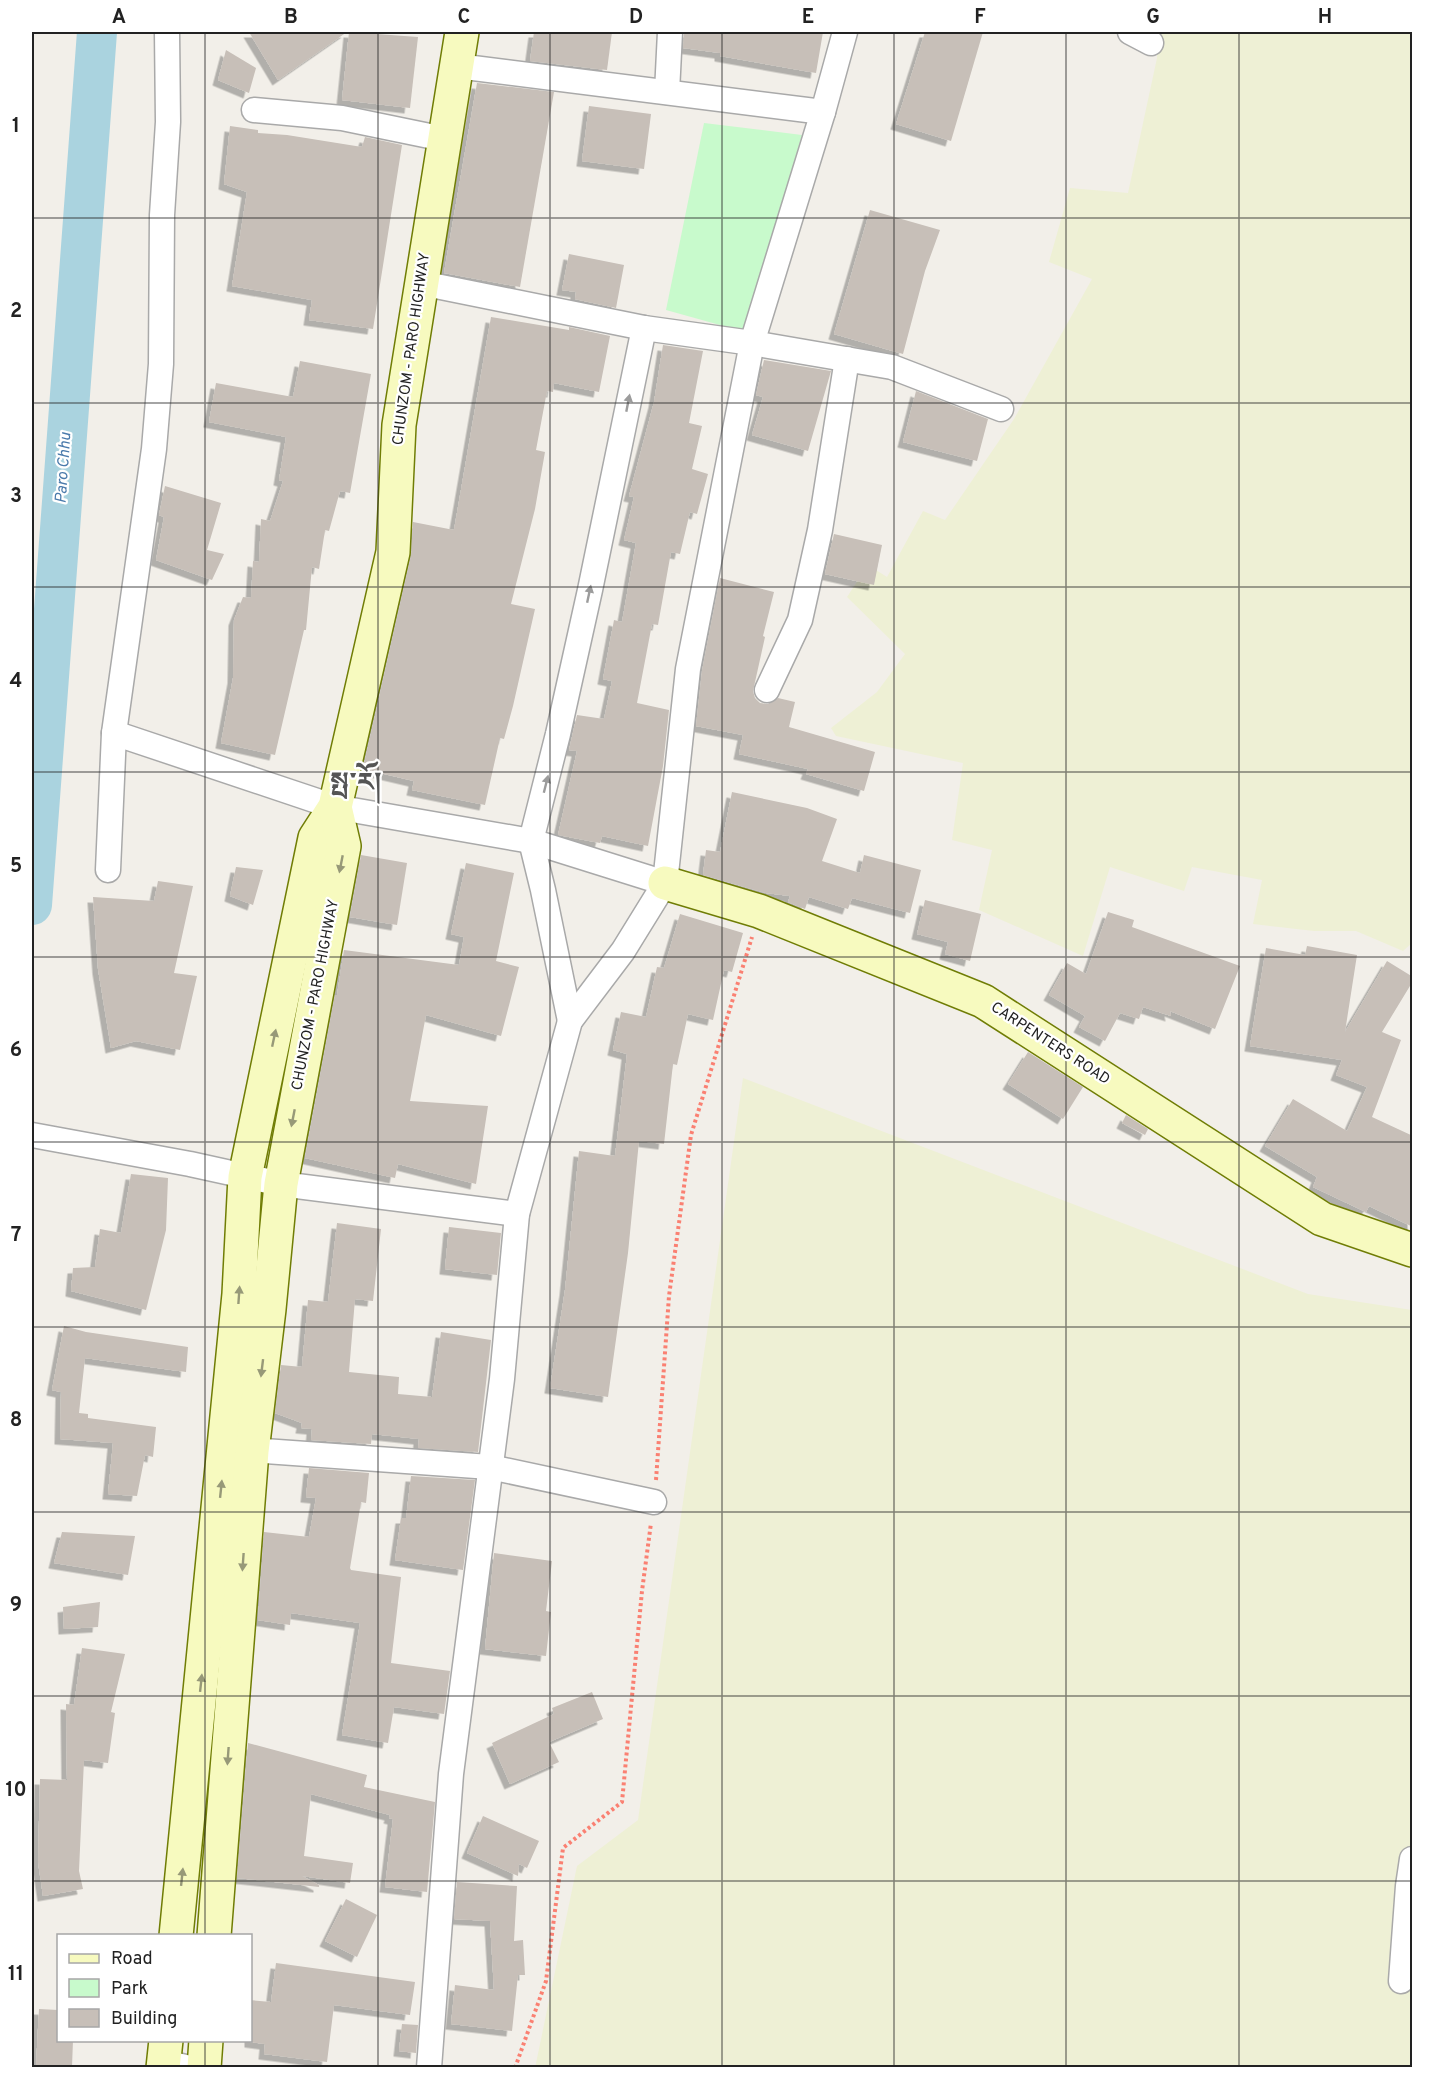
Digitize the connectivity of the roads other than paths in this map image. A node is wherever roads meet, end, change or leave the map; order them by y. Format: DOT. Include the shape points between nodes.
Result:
graph roads {
  1 [pos="167,32"];
  2 [pos="462,32"];
  3 [pos="670,32"];
  4 [pos="845,32"];
  5 [pos="457,66"];
  6 [pos="667,92"];
  7 [pos="255,110"];
  8 [pos="823,112"];
  9 [pos="444,139"];
  10 [pos="421,283"];
  11 [pos="644,328"];
  12 [pos="752,343"];
  13 [pos="847,359"];
  14 [pos="1000,409"];
  15 [pos="767,690"];
  16 [pos="114,733"];
  17 [pos="335,807"];
  18 [pos="531,841"];
  19 [pos="108,870"];
  20 [pos="665,883"];
  21 [pos="570,1021"];
  22 [pos="32,1135"];
  23 [pos="245,1177"];
  24 [pos="281,1185"];
  25 [pos="517,1214"];
  26 [pos="1413,1250"];
  27 [pos="238,1449"];
  28 [pos="490,1467"];
  29 [pos="654,1502"];
  30 [pos="1413,1859"];
  31 [pos="176,1934"];
  32 [pos="214,1934"];
  33 [pos="1401,1981"];
  34 [pos="206,2042"];
  35 [pos="204,2067"];
  36 [pos="429,2067"];
  1 -- 16 [label="street" via="161,364 154,449"];
  2 -- 5 [label="street, CHUNZOM - PARO HIGHWAY"];
  3 -- 6 [label="street"];
  4 -- 8 [label="street"];
  5 -- 6 [label="street"];
  5 -- 9 [label="street, CHUNZOM - PARO HIGHWAY"];
  6 -- 8 [label="street"];
  7 -- 9 [label="street" via="342,118"];
  8 -- 12 [label="street"];
  9 -- 10 [label="street, CHUNZOM - PARO HIGHWAY"];
  10 -- 11 [label="street"];
  10 -- 17 [label="street, CHUNZOM - PARO HIGHWAY" via="399,425 393,552"];
  11 -- 12 [label="street"];
  18 -- 11 [label="street, one-way" via="588,601"];
  12 -- 13 [label="street"];
  12 -- 20 [label="street" via="688,669"];
  13 -- 14 [label="street" via="892,367"];
  13 -- 15 [label="street" via="820,530 800,620"];
  16 -- 17 [label="street"];
  16 -- 19 [label="street"];
  17 -- 18 [label="street"];
  23 -- 17 [label="street, CHUNZOM - PARO HIGHWAY, one-way" via="315,838"];
  17 -- 24 [label="street, CHUNZOM - PARO HIGHWAY, one-way" via="344,846"];
  18 -- 20 [label="street"];
  18 -- 21 [label="street"];
  20 -- 21 [label="street" via="623,951"];
  20 -- 26 [label="street, CARPENTERS ROAD" via="759,911 983,1001 1322,1219"];
  21 -- 25 [label="street"];
  22 -- 23 [label="street"];
  23 -- 24 [label="street"];
  27 -- 23 [label="street, CHUNZOM - PARO HIGHWAY, one-way"];
  24 -- 25 [label="street"];
  24 -- 27 [label="street, CHUNZOM - PARO HIGHWAY, one-way" via="269,1309"];
  25 -- 28 [label="street"];
  27 -- 28 [label="street"];
  31 -- 27 [label="street, one-way"];
  27 -- 32 [label="street, one-way"];
  28 -- 29 [label="street"];
  28 -- 36 [label="street" via="451,1773"];
  30 -- 33 [label="street"];
  34 -- 35 [label="street"];
}
